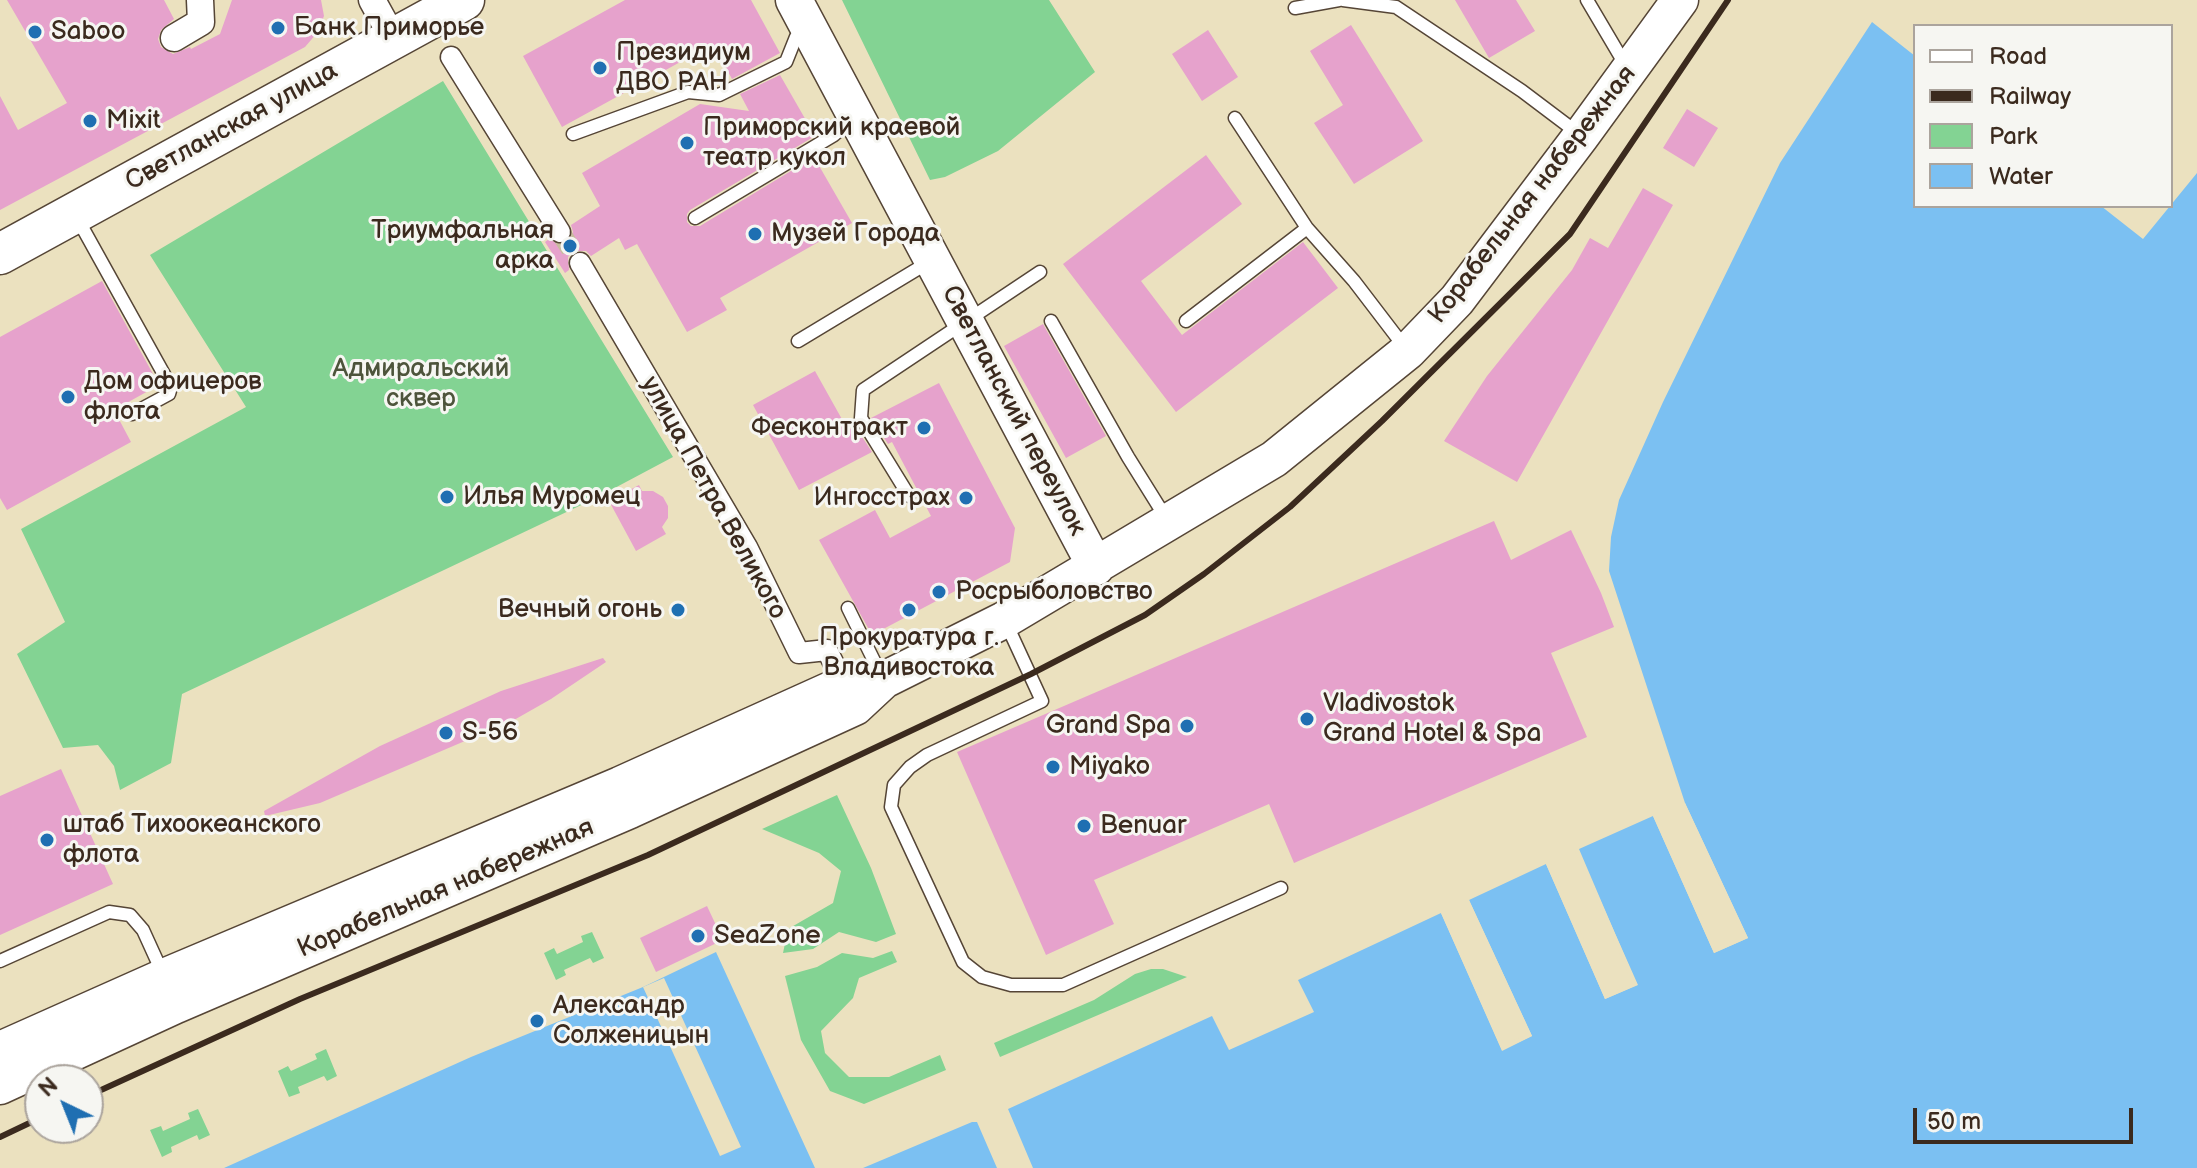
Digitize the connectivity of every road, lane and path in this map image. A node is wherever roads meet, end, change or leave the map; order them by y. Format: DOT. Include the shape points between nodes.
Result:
graph roads {
  1 [pos="200,0"];
  2 [pos="372,0"];
  3 [pos="464,0"];
  4 [pos="1341,0"];
  5 [pos="1587,0"];
  6 [pos="1680,0"];
  7 [pos="1295,8"];
  8 [pos="802,16"];
  9 [pos="174,38"];
  10 [pos="393,38"];
  11 [pos="451,57"];
  12 [pos="1629,71"];
  13 [pos="849,106"];
  14 [pos="1235,118"];
  15 [pos="573,134"];
  16 [pos="1581,136"];
  17 [pos="75,213"];
  18 [pos="695,218"];
  19 [pos="1307,228"];
  20 [pos="560,232"];
  21 [pos="0,254"];
  22 [pos="932,260"];
  23 [pos="580,263"];
  24 [pos="1040,272"];
  25 [pos="1051,321"];
  26 [pos="1186,321"];
  27 [pos="965,322"];
  28 [pos="798,341"];
  29 [pos="1408,351"];
  30 [pos="132,414"];
  31 [pos="909,496"];
  32 [pos="1169,522"];
  33 [pos="1096,567"];
  34 [pos="848,608"];
  35 [pos="1004,620"];
  36 [pos="884,680"];
  37 [pos="849,696"];
  38 [pos="1281,888"];
  39 [pos="0,961"];
  40 [pos="164,977"];
  41 [pos="0,1050"];
  42 [pos="0,1086"];
  1 -- 9 [label="street" via="201,22"];
  2 -- 10 [label="street"];
  3 -- 10 [label="main road, Светланская улица"];
  4 -- 7 [label="lane"];
  4 -- 16 [label="lane" via="1396,7"];
  5 -- 12 [label="lane"];
  6 -- 12 [label="main road, Корабельная набережная"];
  8 -- 13 [label="main road, Светланский переулок"];
  8 -- 15 [label="lane" via="786,62 719,95 688,92"];
  10 -- 17 [label="main road, Светланская улица"];
  11 -- 20 [label="street"];
  12 -- 16 [label="main road, Корабельная набережная"];
  13 -- 18 [label="lane" via="844,126 834,135"];
  13 -- 22 [label="main road, Светланский переулок"];
  14 -- 19 [label="lane"];
  16 -- 29 [label="main road, Корабельная набережная" via="1457,300"];
  17 -- 21 [label="main road, Светланская улица"];
  17 -- 30 [label="lane" via="171,387 169,394"];
  19 -- 26 [label="lane"];
  19 -- 29 [label="lane"];
  22 -- 27 [label="main road, Светланский переулок"];
  22 -- 28 [label="lane"];
  23 -- 37 [label="street, улица Петра Великого" via="747,547 799,653 827,650"];
  24 -- 27 [label="lane"];
  25 -- 32 [label="lane"];
  27 -- 31 [label="lane" via="863,390 861,418"];
  27 -- 33 [label="main road, Светланский переулок"];
  29 -- 32 [label="main road, Корабельная набережная" via="1274,459"];
  32 -- 33 [label="main road, Корабельная набережная"];
  33 -- 35 [label="main road, Корабельная набережная"];
  34 -- 36 [label="lane"];
  35 -- 36 [label="main road, Корабельная набережная"];
  35 -- 38 [label="lane" via="1044,705 927,755 894,785 891,807 963,962 982,977 1011,985 1063,985"];
  36 -- 37 [label="main road, Корабельная набережная"];
  37 -- 40 [label="main road, Корабельная набережная" via="620,785"];
  37 -- 42 [label="main road, Корабельная набережная" via="630,810"];
  39 -- 40 [label="lane" via="109,912 130,915 143,930"];
  40 -- 41 [label="main road, Корабельная набережная"];
}
